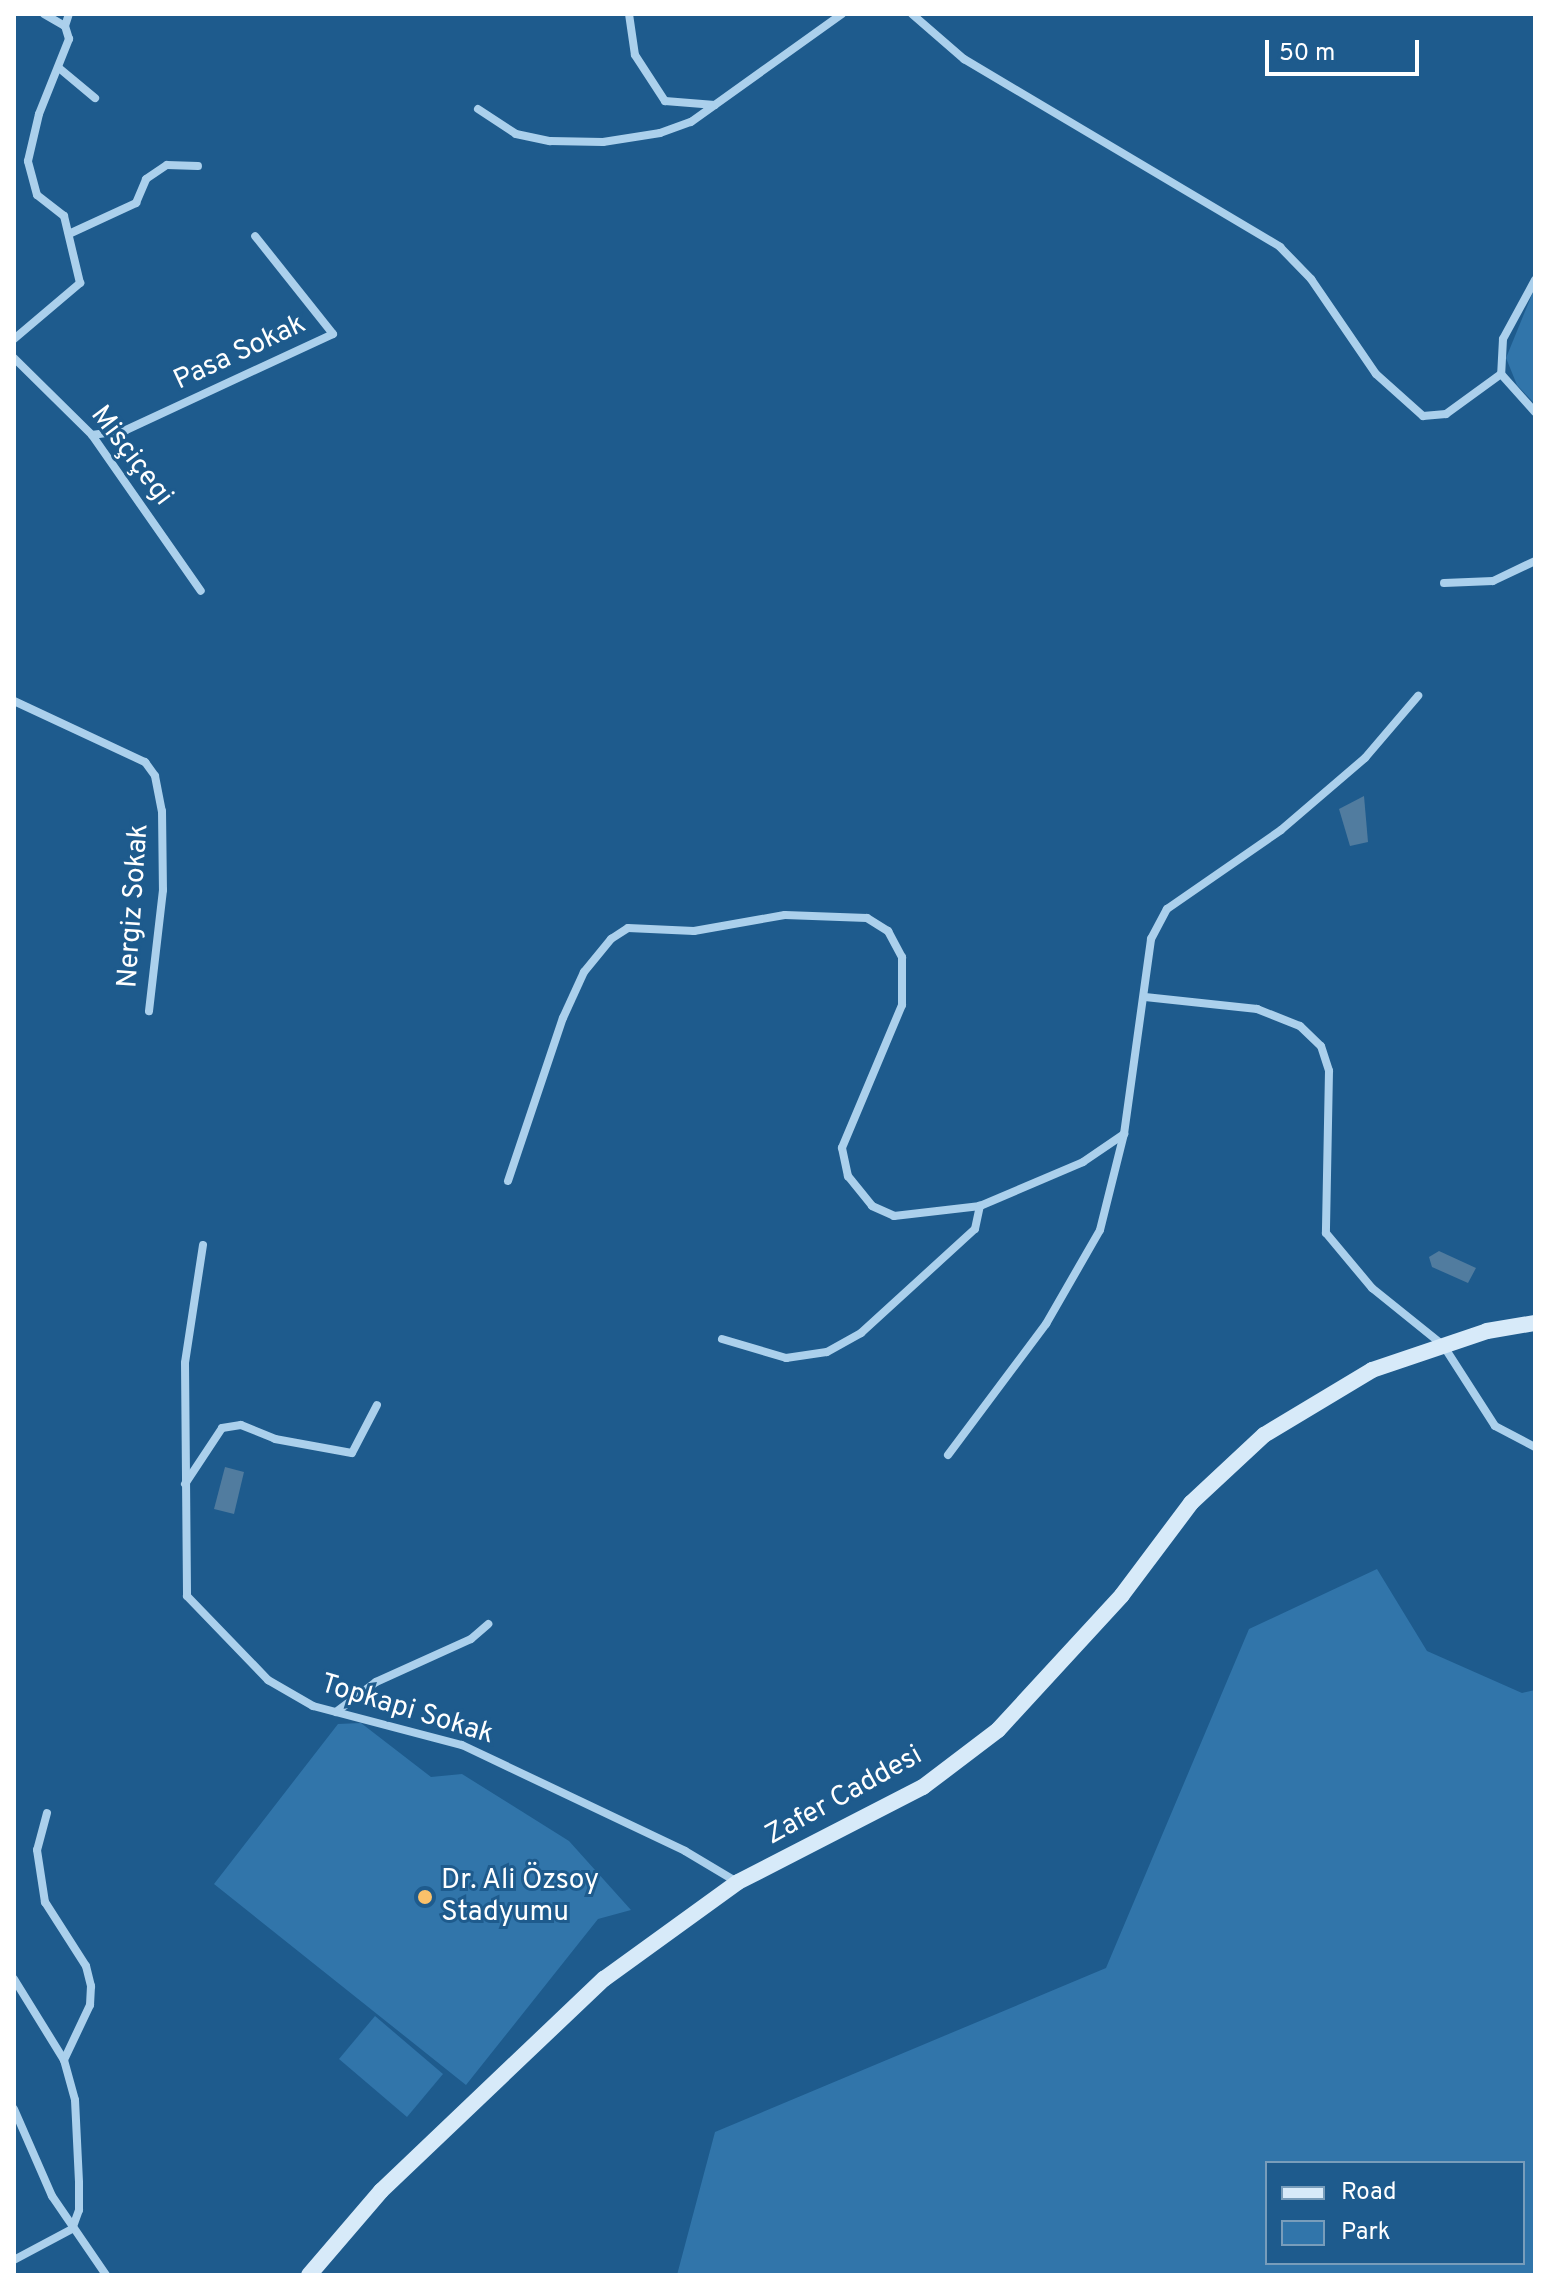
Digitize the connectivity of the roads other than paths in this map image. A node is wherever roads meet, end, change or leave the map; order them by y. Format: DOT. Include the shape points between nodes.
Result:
graph roads {
  1 [pos="44,14"];
  2 [pos="69,14"];
  3 [pos="629,14"];
  4 [pos="842,14"];
  5 [pos="912,14"];
  6 [pos="65,26"];
  7 [pos="59,68"];
  8 [pos="95,98"];
  9 [pos="716,105"];
  10 [pos="478,109"];
  11 [pos="198,166"];
  12 [pos="71,233"];
  13 [pos="255,236"];
  14 [pos="1535,280"];
  15 [pos="14,339"];
  16 [pos="14,358"];
  17 [pos="1501,374"];
  18 [pos="1535,412"];
  19 [pos="92,435"];
  20 [pos="1535,561"];
  21 [pos="1444,583"];
  22 [pos="201,591"];
  23 [pos="1418,696"];
  24 [pos="14,701"];
  25 [pos="1145,997"];
  26 [pos="149,1011"];
  27 [pos="1124,1134"];
  28 [pos="508,1181"];
  29 [pos="980,1206"];
  30 [pos="203,1245"];
  31 [pos="1535,1323"];
  32 [pos="722,1339"];
  33 [pos="1443,1345"];
  34 [pos="377,1405"];
  35 [pos="1535,1447"];
  36 [pos="948,1455"];
  37 [pos="184,1485"];
  38 [pos="488,1624"];
  39 [pos="336,1712"];
  40 [pos="47,1813"];
  41 [pos="738,1882"];
  42 [pos="14,1979"];
  43 [pos="64,2060"];
  44 [pos="14,2109"];
  45 [pos="72,2229"];
  46 [pos="14,2260"];
  47 [pos="106,2275"];
  48 [pos="309,2275"];
  1 -- 6 [label="street"];
  2 -- 6 [label="street"];
  3 -- 9 [label="street" via="635,55 665,101"];
  4 -- 9 [label="street"];
  5 -- 17 [label="street" via="964,59 1280,247 1311,279 1376,374 1423,416 1446,414"];
  6 -- 7 [label="street" via="69,39"];
  7 -- 8 [label="street"];
  7 -- 12 [label="street" via="39,114 28,161 37,195 64,216"];
  9 -- 10 [label="street" via="691,122 660,133 603,142 516,134"];
  11 -- 12 [label="street" via="167,165 146,179 136,203"];
  12 -- 15 [label="street" via="80,283"];
  13 -- 19 [label="street, Pasa Sokak" via="333,334 126,430"];
  14 -- 17 [label="street" via="1503,339"];
  16 -- 19 [label="street, Misçiçegi"];
  17 -- 18 [label="street"];
  19 -- 22 [label="street, Misçiçegi"];
  20 -- 21 [label="street" via="1493,581"];
  23 -- 25 [label="street" via="1365,758 1281,830 1167,909 1151,939"];
  24 -- 26 [label="street, Nergiz Sokak" via="145,762 155,776 162,811 163,877"];
  25 -- 27 [label="street"];
  25 -- 33 [label="street" via="1257,1009 1300,1026 1321,1046 1329,1071 1326,1233 1372,1288"];
  27 -- 29 [label="street" via="1083,1162"];
  27 -- 36 [label="street" via="1111,1197 1082,1269"];
  28 -- 29 [label="street" via="563,1018 584,972 611,939 628,928 694,931 785,915 840,916 867,918 888,931 905,975 902,1005 848,1125 842,1148 848,1176 872,1206 894,1216"];
  29 -- 32 [label="street" via="975,1229 861,1333 827,1352 786,1358"];
  30 -- 37 [label="street, Topkapi Sokak" via="185,1363"];
  31 -- 33 [label="street, Zafer Caddesi"];
  33 -- 35 [label="street" via="1495,1426"];
  33 -- 41 [label="street, Zafer Caddesi" via="1372,1370 1264,1435 1191,1503 1122,1595 998,1730 923,1787"];
  34 -- 37 [label="street" via="352,1453 275,1439 241,1425 222,1428"];
  37 -- 39 [label="street, Topkapi Sokak" via="187,1596 268,1680 313,1706"];
  38 -- 39 [label="street" via="471,1639 376,1682"];
  39 -- 41 [label="street, Topkapi Sokak" via="462,1745 685,1851"];
  40 -- 43 [label="street" via="37,1850 41,1887 86,1966 91,1986 90,2005"];
  41 -- 48 [label="street, Zafer Caddesi" via="554,2022 381,2191"];
  42 -- 43 [label="street"];
  43 -- 45 [label="street" via="75,2100 79,2183 79,2210"];
  44 -- 45 [label="street"];
  45 -- 46 [label="street"];
  45 -- 47 [label="street"];
}
